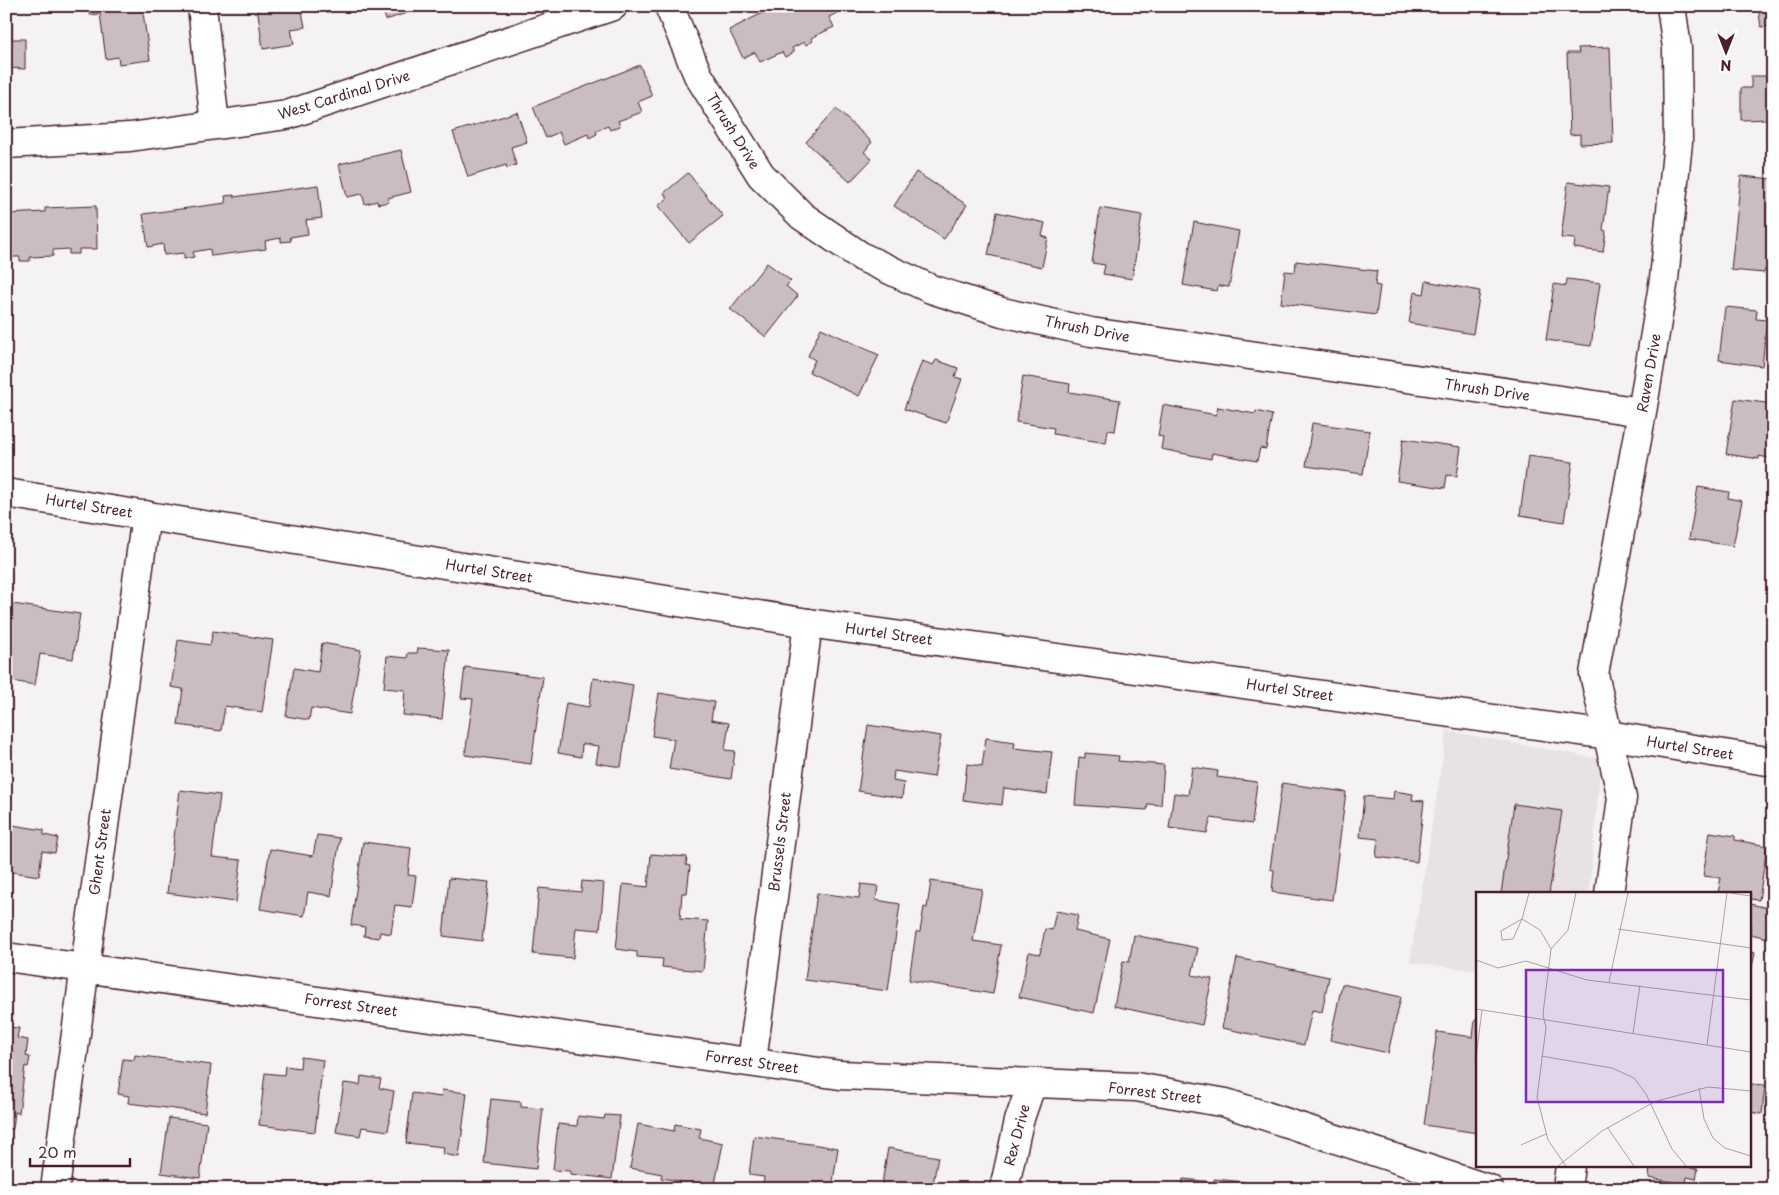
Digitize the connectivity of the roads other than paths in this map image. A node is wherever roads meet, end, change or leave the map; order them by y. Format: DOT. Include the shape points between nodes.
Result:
graph roads {
  1 [pos="202,6"];
  2 [pos="613,6"];
  3 [pos="669,6"];
  4 [pos="1671,6"];
  5 [pos="215,125"];
  6 [pos="6,144"];
  7 [pos="1642,412"];
  8 [pos="6,493"];
  9 [pos="146,515"];
  10 [pos="808,623"];
  11 [pos="1608,735"];
  12 [pos="1773,762"];
  13 [pos="1608,892"];
  14 [pos="6,957"];
  15 [pos="85,968"];
  16 [pos="752,1062"];
  17 [pos="1032,1083"];
  18 [pos="1570,1168"];
  19 [pos="55,1189"];
  20 [pos="1004,1189"];
  21 [pos="1488,1189"];
  22 [pos="1567,1189"];
  1 -- 5 [label="street"];
  2 -- 5 [label="street, West Cardinal Drive" via="287,115"];
  3 -- 7 [label="street, Thrush Drive" via="698,75 761,175 802,216 854,252 930,289 1002,312 1091,332"];
  4 -- 7 [label="street, Raven Drive" via="1677,48 1678,142 1664,279"];
  5 -- 6 [label="street, West Cardinal Drive" via="130,137"];
  7 -- 11 [label="street, Raven Drive" via="1594,674"];
  8 -- 9 [label="street, Hurtel Street"];
  9 -- 10 [label="street, Hurtel Street"];
  9 -- 15 [label="street, Ghent Street"];
  10 -- 11 [label="street, Hurtel Street"];
  10 -- 16 [label="street, Brussels Street"];
  11 -- 12 [label="street, Hurtel Street"];
  11 -- 13 [label="street, Raven Drive" via="1622,798"];
  14 -- 15 [label="street, Forrest Street"];
  15 -- 16 [label="street, Forrest Street"];
  15 -- 19 [label="street, Ghent Street"];
  16 -- 17 [label="street, Forrest Street" via="840,1075"];
  17 -- 20 [label="street, Rex Drive" via="1019,1121"];
  17 -- 21 [label="street, Forrest Street" via="1136,1087 1226,1103"];
  18 -- 22 [label="street"];
}
